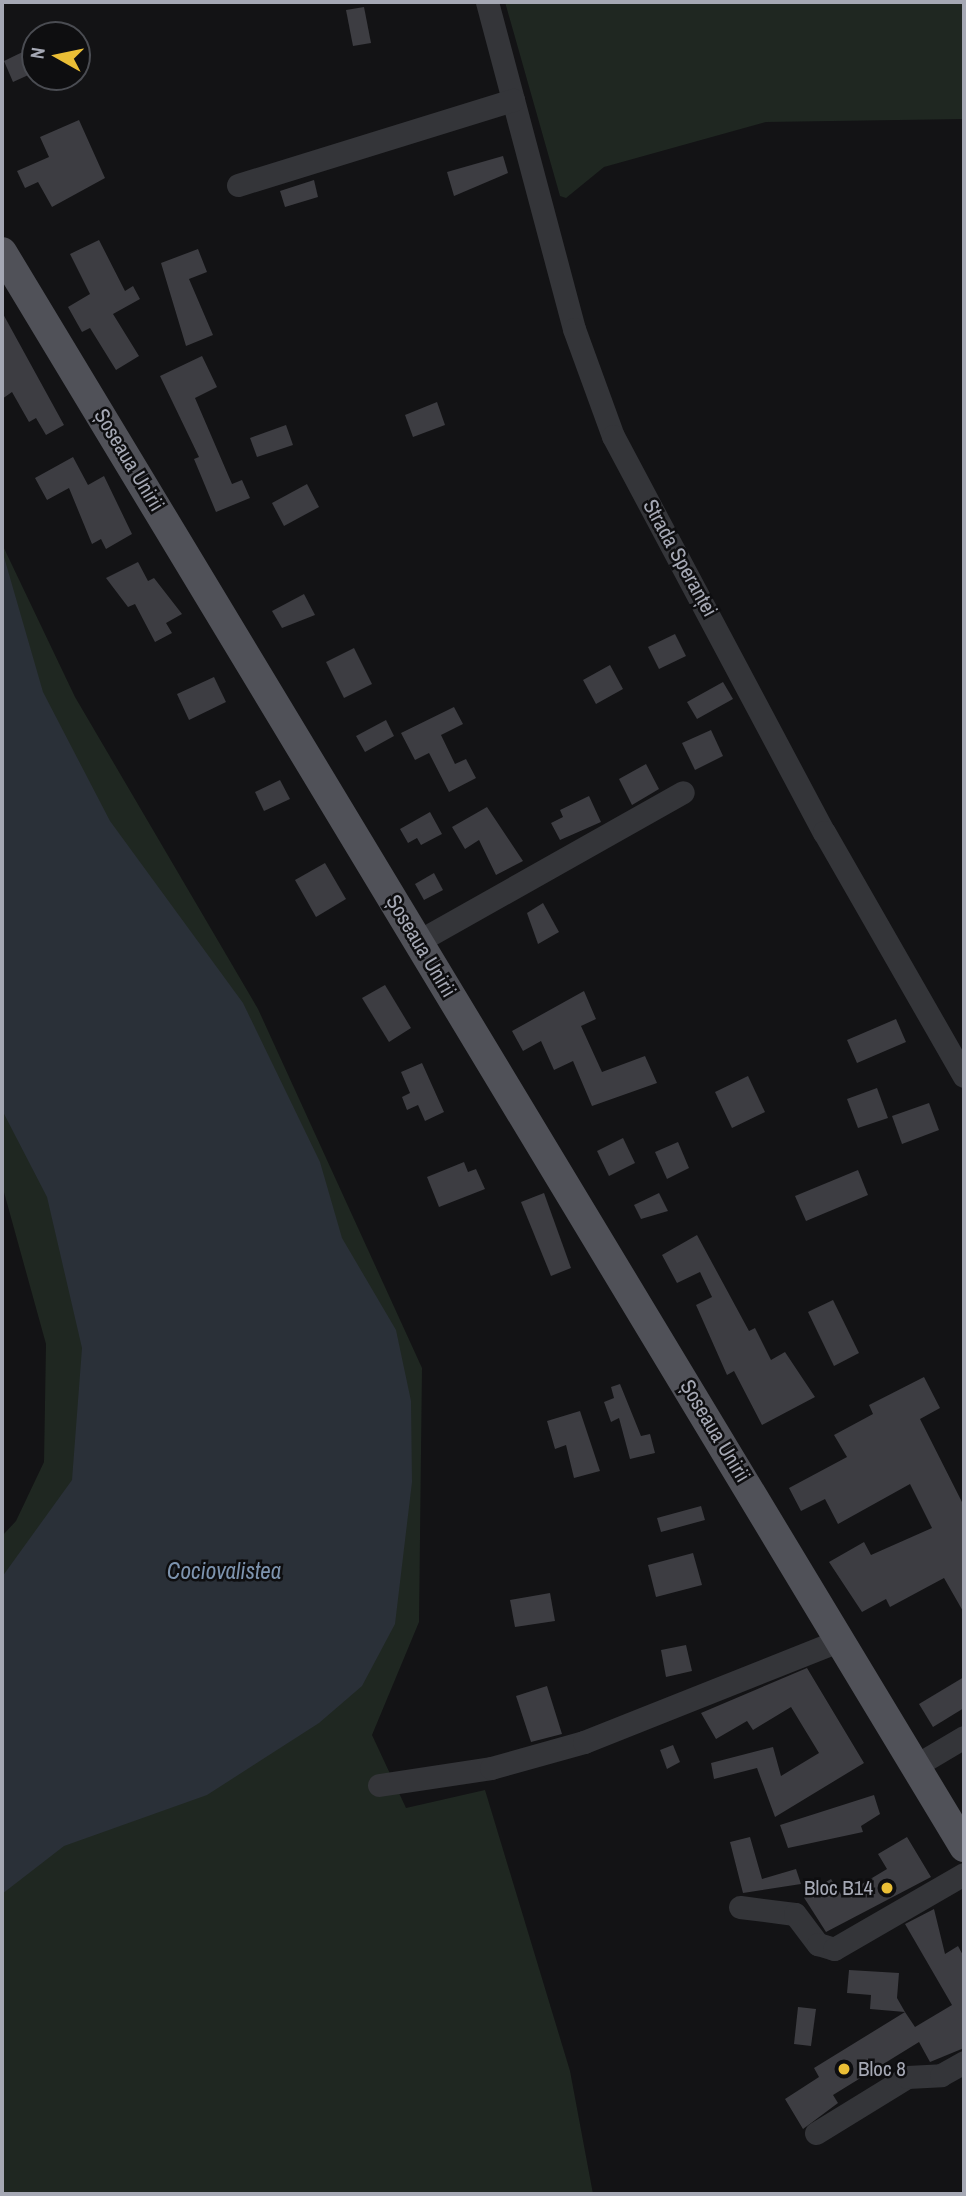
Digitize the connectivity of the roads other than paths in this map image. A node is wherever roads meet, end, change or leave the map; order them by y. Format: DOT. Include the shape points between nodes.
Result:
graph roads {
  1 [pos="487,2"];
  2 [pos="513,100"];
  3 [pos="238,185"];
  4 [pos="2,252"];
  5 [pos="683,792"];
  6 [pos="418,942"];
  7 [pos="964,1076"];
  8 [pos="840,1640"];
  9 [pos="964,1737"];
  10 [pos="915,1766"];
  11 [pos="379,1785"];
  12 [pos="964,1847"];
  13 [pos="964,1874"];
  14 [pos="740,1907"];
  15 [pos="964,2062"];
  16 [pos="816,2133"];
  1 -- 2 [label="street, Strada Speranței"];
  2 -- 3 [label="street"];
  2 -- 7 [label="street, Strada Speranței" via="574,329 614,436 824,832"];
  4 -- 6 [label="main road, Șoseaua Unirii"];
  5 -- 6 [label="street"];
  6 -- 8 [label="main road, Șoseaua Unirii"];
  8 -- 10 [label="main road, Șoseaua Unirii"];
  8 -- 11 [label="street" via="584,1742 491,1768"];
  9 -- 10 [label="street"];
  10 -- 12 [label="main road, Șoseaua Unirii"];
  13 -- 14 [label="street" via="834,1949 818,1944 795,1914"];
  15 -- 16 [label="street" via="941,2075 907,2077"];
}
